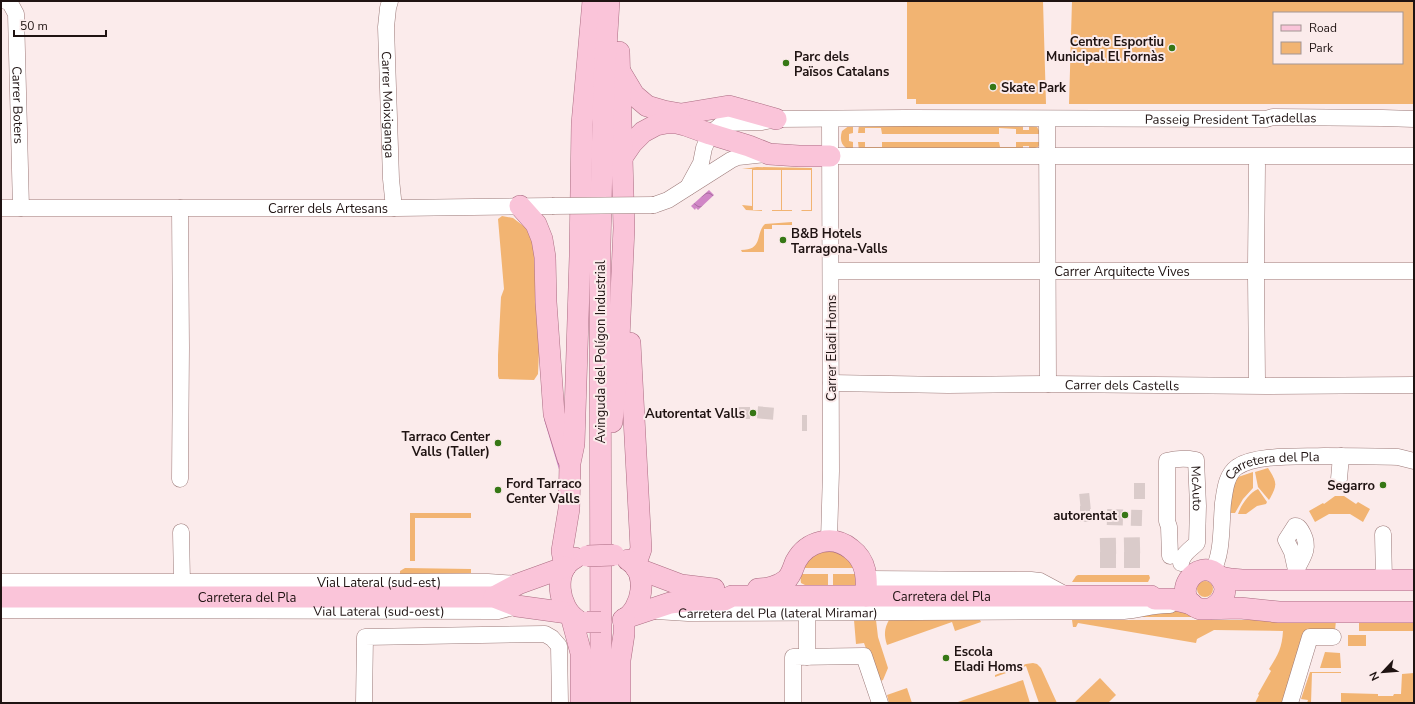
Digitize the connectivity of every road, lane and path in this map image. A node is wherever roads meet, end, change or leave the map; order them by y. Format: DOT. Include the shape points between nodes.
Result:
graph roads {
  1 [pos="390,1"];
  2 [pos="593,1"];
  3 [pos="609,1"];
  4 [pos="621,1"];
  5 [pos="8,2"];
  6 [pos="618,69"];
  7 [pos="744,115"];
  8 [pos="776,119"];
  9 [pos="1047,119"];
  10 [pos="1414,119"];
  11 [pos="830,120"];
  12 [pos="707,141"];
  13 [pos="743,151"];
  14 [pos="830,156"];
  15 [pos="1048,156"];
  16 [pos="1414,156"];
  17 [pos="621,159"];
  18 [pos="1256,165"];
  19 [pos="688,187"];
  20 [pos="520,206"];
  21 [pos="1,208"];
  22 [pos="21,208"];
  23 [pos="180,208"];
  24 [pos="394,208"];
  25 [pos="830,270"];
  26 [pos="1048,271"];
  27 [pos="1414,271"];
  28 [pos="622,287"];
  29 [pos="1257,380"];
  30 [pos="831,383"];
  31 [pos="1048,384"];
  32 [pos="1414,385"];
  33 [pos="1341,456"];
  34 [pos="1414,462"];
  35 [pos="570,463"];
  36 [pos="600,474"];
  37 [pos="180,479"];
  38 [pos="1339,479"];
  39 [pos="181,532"];
  40 [pos="1383,534"];
  41 [pos="829,540"];
  42 [pos="1180,565"];
  43 [pos="565,567"];
  44 [pos="636,567"];
  45 [pos="1216,574"];
  46 [pos="1384,580"];
  47 [pos="1414,580"];
  48 [pos="1,582"];
  49 [pos="182,582"];
  50 [pos="518,584"];
  51 [pos="866,588"];
  52 [pos="728,593"];
  53 [pos="1151,596"];
  54 [pos="1,597"];
  55 [pos="494,597"];
  56 [pos="517,606"];
  57 [pos="1199,607"];
  58 [pos="1,610"];
  59 [pos="807,612"];
  60 [pos="1414,612"];
  61 [pos="576,617"];
  62 [pos="628,617"];
  63 [pos="1333,637"];
  64 [pos="807,657"];
  65 [pos="364,703"];
  66 [pos="560,703"];
  67 [pos="581,703"];
  68 [pos="601,703"];
  69 [pos="620,703"];
  70 [pos="793,703"];
  71 [pos="880,703"];
  72 [pos="1290,703"];
  1 -- 24 [label="street, Carrer Moixiganga" via="386,28"];
  2 -- 35 [label="main road" via="582,124 574,436"];
  3 -- 36 [label="main road, Avinguda del Polígon Industrial" via="600,236"];
  4 -- 6 [label="main road"];
  5 -- 22 [label="street, Carrer Boters" via="16,14"];
  6 -- 7 [label="main road" via="634,95 647,106 681,114 729,106"];
  6 -- 17 [label="main road"];
  7 -- 8 [label="main road"];
  7 -- 12 [label="street" via="723,123"];
  7 -- 13 [label="main road" via="753,134"];
  8 -- 11 [label="street, Passeig President Tarradellas"];
  9 -- 10 [label="street, Passeig President Tarradellas"];
  9 -- 11 [label="street, Passeig President Tarradellas"];
  9 -- 15 [label="street"];
  11 -- 14 [label="street, Carrer Eladi Homs"];
  12 -- 13 [label="main road"];
  12 -- 17 [label="main road" via="685,125 666,123 643,132"];
  12 -- 19 [label="street" via="701,163"];
  13 -- 14 [label="main road"];
  13 -- 19 [label="street"];
  14 -- 15 [label="street"];
  14 -- 25 [label="street, Carrer Eladi Homs"];
  15 -- 16 [label="street"];
  15 -- 26 [label="street"];
  17 -- 28 [label="main road" via="624,228"];
  18 -- 29 [label="street"];
  19 -- 20 [label="street, Carrer dels Artesans, bridge" via="668,200 654,205"];
  20 -- 24 [label="street, Carrer dels Artesans"];
  20 -- 35 [label="main road" via="536,224 542,239 554,414"];
  21 -- 22 [label="street, Carrer dels Artesans"];
  22 -- 23 [label="street, Carrer dels Artesans"];
  23 -- 24 [label="street, Carrer dels Artesans"];
  23 -- 37 [label="street"];
  25 -- 26 [label="street, Carrer Arquitecte Vives"];
  25 -- 30 [label="street, Carrer Eladi Homs"];
  26 -- 27 [label="street, Carrer Arquitecte Vives"];
  26 -- 31 [label="street"];
  28 -- 36 [label="main road" via="610,445"];
  28 -- 44 [label="main road" via="628,295 641,549"];
  30 -- 31 [label="street, Carrer dels Castells"];
  30 -- 41 [label="street, Carrer Eladi Homs"];
  31 -- 32 [label="street, Carrer dels Castells"];
  33 -- 34 [label="street, Carretera del Pla" via="1398,457"];
  33 -- 38 [label="street"];
  33 -- 45 [label="street, Carretera del Pla" via="1264,458 1247,462 1232,472 1225,487"];
  35 -- 43 [label="main road" via="569,509 562,551"];
  36 -- 68 [label="main road, Avinguda del Polígon Industrial"];
  39 -- 49 [label="street"];
  40 -- 46 [label="street"];
  41 -- 51 [label="main road" via="844,543 862,560"];
  41 -- 52 [label="main road" via="806,549 790,576 780,584 760,590"];
  42 -- 42 [label="street, McAuto" via="1182,557 1197,543 1197,466 1196,460 1189,458 1167,461 1167,521"];
  42 -- 45 [label="main road" via="1197,572 1207,570"];
  42 -- 53 [label="main road" via="1173,588 1154,592"];
  42 -- 57 [label="main road" via="1187,582 1186,596"];
  43 -- 44 [label="main road, bridge" via="574,559 614,555 630,561"];
  43 -- 50 [label="main road"];
  43 -- 61 [label="main road" via="561,578 561,598"];
  44 -- 52 [label="main road" via="681,584"];
  44 -- 62 [label="main road" via="640,576 639,598"];
  45 -- 46 [label="main road" via="1231,580 1297,575"];
  45 -- 57 [label="main road" via="1224,586 1224,595 1219,604"];
  46 -- 47 [label="main road"];
  48 -- 49 [label="street, Vial Lateral (sud-est)"];
  49 -- 50 [label="street, Vial Lateral (sud-est)"];
  50 -- 55 [label="main road"];
  51 -- 52 [label="main road, Carretera del Pla"];
  51 -- 53 [label="main road, Carretera del Pla" via="1068,596"];
  52 -- 62 [label="main road" via="724,600 670,603"];
  53 -- 57 [label="main road"];
  54 -- 55 [label="main road, Carretera del Pla"];
  55 -- 56 [label="main road"];
  56 -- 58 [label="street, Vial Lateral (sud-oest)" via="498,611"];
  56 -- 61 [label="main road"];
  57 -- 59 [label="street, Carretera del Pla (lateral Miramar)" via="1168,604 1124,611"];
  57 -- 60 [label="main road" via="1279,612"];
  59 -- 62 [label="street, Carretera del Pla (lateral Miramar)" via="688,613"];
  59 -- 64 [label="street"];
  61 -- 62 [label="main road, bridge"];
  61 -- 67 [label="main road" via="581,653"];
  62 -- 69 [label="main road" via="620,660"];
  63 -- 72 [label="street" via="1310,637"];
  64 -- 70 [label="street" via="793,657"];
  64 -- 71 [label="street" via="864,656"];
  65 -- 66 [label="street" via="365,637 545,634 559,646"];
}
